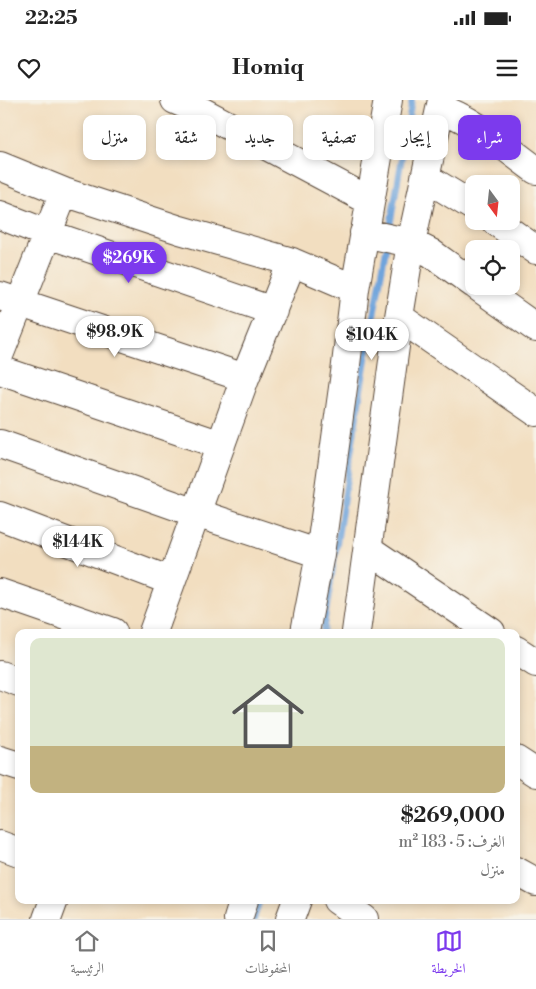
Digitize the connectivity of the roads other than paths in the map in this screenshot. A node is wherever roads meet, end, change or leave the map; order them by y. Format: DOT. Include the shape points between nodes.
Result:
graph roads {
  1 [pos="175,100"];
  2 [pos="388,100"];
  3 [pos="441,104"];
  4 [pos="0,166"];
  5 [pos="536,170"];
  6 [pos="424,177"];
  7 [pos="64,192"];
  8 [pos="370,200"];
  9 [pos="465,202"];
  10 [pos="0,215"];
  11 [pos="508,230"];
  12 [pos="48,234"];
  13 [pos="388,238"];
  14 [pos="536,250"];
  15 [pos="292,262"];
  16 [pos="465,278"];
  17 [pos="355,289"];
  18 [pos="490,295"];
  19 [pos="10,300"];
  20 [pos="273,311"];
  21 [pos="399,317"];
  22 [pos="536,328"];
  23 [pos="0,354"];
  24 [pos="0,370"];
  25 [pos="245,378"];
  26 [pos="536,412"];
  27 [pos="0,444"];
  28 [pos="221,445"];
  29 [pos="196,513"];
  30 [pos="0,516"];
  31 [pos="368,550"];
  32 [pos="320,554"];
  33 [pos="171,581"];
  34 [pos="0,593"];
  35 [pos="104,629"];
  36 [pos="154,629"];
  37 [pos="305,629"];
  38 [pos="356,629"];
  39 [pos="486,629"];
  40 [pos="520,653"];
  41 [pos="536,663"];
  42 [pos="0,675"];
  43 [pos="15,681"];
  44 [pos="0,760"];
  45 [pos="520,763"];
  46 [pos="15,765"];
  47 [pos="536,773"];
  48 [pos="0,845"];
  49 [pos="15,851"];
  50 [pos="520,873"];
  51 [pos="536,882"];
  52 [pos="53,904"];
  53 [pos="243,904"];
  54 [pos="343,904"];
  55 [pos="47,919"];
  56 [pos="238,919"];
  57 [pos="364,919"];
  1 -- 8 [label="street"];
  2 -- 8 [label="street"];
  3 -- 5 [label="street"];
  3 -- 6 [label="street"];
  4 -- 7 [label="street"];
  6 -- 9 [label="street"];
  6 -- 13 [label="street"];
  7 -- 12 [label="street"];
  7 -- 15 [label="street"];
  8 -- 13 [label="street"];
  10 -- 12 [label="street"];
  11 -- 14 [label="street"];
  12 -- 19 [label="street"];
  12 -- 20 [label="street"];
  13 -- 16 [label="street" via="431,253"];
  13 -- 17 [label="street"];
  13 -- 21 [label="street"];
  15 -- 17 [label="street"];
  15 -- 20 [label="street"];
  17 -- 32 [label="street"];
  18 -- 22 [label="street"];
  19 -- 23 [label="street"];
  19 -- 25 [label="street"];
  20 -- 25 [label="street"];
  21 -- 26 [label="street"];
  21 -- 31 [label="street"];
  24 -- 28 [label="street"];
  25 -- 28 [label="street"];
  27 -- 29 [label="street"];
  28 -- 29 [label="street"];
  29 -- 32 [label="street"];
  29 -- 33 [label="street"];
  30 -- 33 [label="street"];
  31 -- 38 [label="street"];
  31 -- 39 [label="street"];
  32 -- 37 [label="street"];
  33 -- 36 [label="street"];
  34 -- 35 [label="street"];
  40 -- 41 [label="street"];
  42 -- 43 [label="street"];
  44 -- 46 [label="street"];
  45 -- 47 [label="street"];
  48 -- 49 [label="street"];
  50 -- 51 [label="street"];
  52 -- 55 [label="street"];
  53 -- 56 [label="street"];
  54 -- 57 [label="street"];
}
